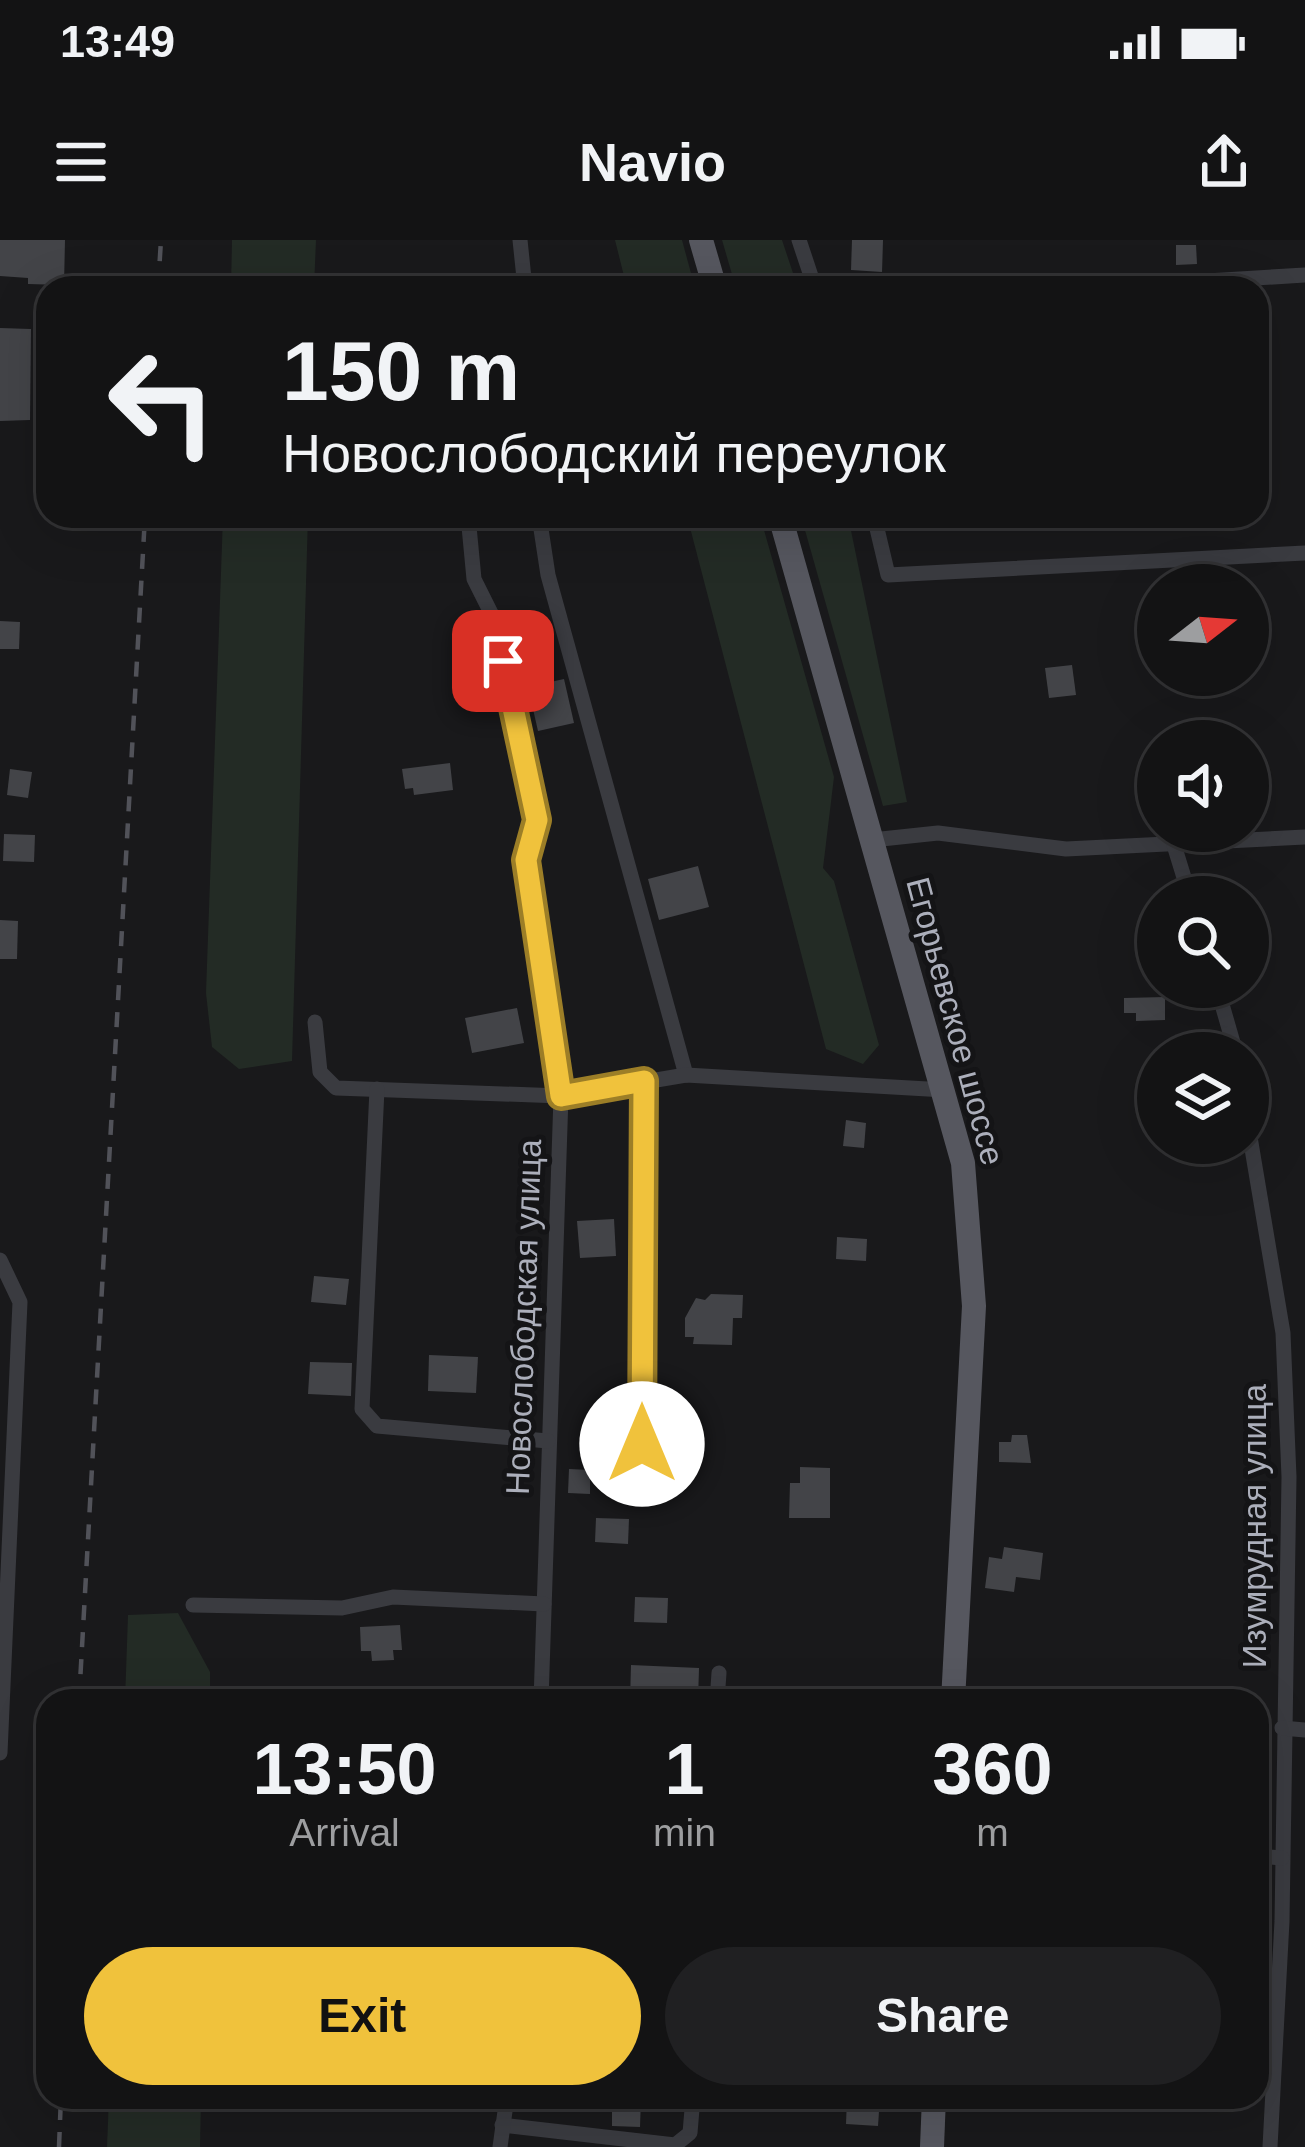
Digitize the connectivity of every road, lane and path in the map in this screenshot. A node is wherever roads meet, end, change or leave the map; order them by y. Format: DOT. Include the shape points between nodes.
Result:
graph roads {
  1 [pos="520,240"];
  2 [pos="701,240"];
  3 [pos="799,240"];
  4 [pos="1305,275"];
  5 [pos="524,276"];
  6 [pos="712,276"];
  7 [pos="811,276"];
  8 [pos="1269,277"];
  9 [pos="469,528"];
  10 [pos="541,528"];
  11 [pos="783,528"];
  12 [pos="877,528"];
  13 [pos="1305,553"];
  14 [pos="872,840"];
  15 [pos="1304,842"];
  16 [pos="1269,843"];
  17 [pos="1137,846"];
  18 [pos="315,1022"];
  19 [pos="686,1075"];
  20 [pos="644,1081"];
  21 [pos="377,1089"];
  22 [pos="945,1090"];
  23 [pos="561,1096"];
  24 [pos="1255,1164"];
  25 [pos="0,1260"];
  26 [pos="548,1441"];
  27 [pos="642,1444"];
  28 [pos="544,1604"];
  29 [pos="193,1605"];
  30 [pos="1285,1617"];
  31 [pos="1305,1625"];
  32 [pos="718,1673"];
  33 [pos="541,1689"];
  34 [pos="717,1689"];
  35 [pos="954,1689"];
  36 [pos="1282,1728"];
  37 [pos="1305,1730"];
  38 [pos="0,1753"];
  39 [pos="1269,1857"];
  40 [pos="1282,1858"];
  41 [pos="505,2109"];
  42 [pos="692,2109"];
  43 [pos="934,2109"];
  44 [pos="502,2125"];
  45 [pos="500,2147"];
  46 [pos="932,2147"];
  47 [pos="1270,2147"];
  1 -- 5 [label="street"];
  2 -- 6 [label="main road"];
  3 -- 7 [label="street"];
  4 -- 8 [label="street"];
  9 -- 23 [label="street, Новослободская улица" via="474,579 495,621 537,820 526,860"];
  10 -- 19 [label="street"];
  11 -- 14 [label="main road, Егорьевское шоссе"];
  12 -- 13 [label="street" via="888,574"];
  14 -- 17 [label="street" via="938,833 1049,849"];
  14 -- 22 [label="main road, Егорьевское шоссе"];
  15 -- 16 [label="street"];
  18 -- 21 [label="street" via="320,1072 336,1088"];
  19 -- 20 [label="street"];
  19 -- 22 [label="street"];
  20 -- 23 [label="street"];
  20 -- 27 [label="street"];
  21 -- 23 [label="street"];
  21 -- 26 [label="street" via="362,1408 377,1426"];
  22 -- 35 [label="main road, Егорьевское шоссе" via="967,1189 974,1306"];
  23 -- 26 [label="street, Новослободская улица"];
  24 -- 30 [label="street, Изумрудная улица" via="1283,1333"];
  25 -- 38 [label="street" via="20,1302"];
  26 -- 28 [label="street, Новослободская улица"];
  28 -- 29 [label="street" via="393,1597 342,1608"];
  28 -- 33 [label="street, Новослободская улица"];
  30 -- 31 [label="street"];
  30 -- 36 [label="street, Изумрудная улица"];
  32 -- 34 [label="street"];
  36 -- 37 [label="street"];
  36 -- 40 [label="street, Изумрудная улица"];
  39 -- 40 [label="street"];
  40 -- 47 [label="street, Изумрудная улица"];
  41 -- 44 [label="street"];
  42 -- 44 [label="street" via="690,2133 675,2145"];
  43 -- 46 [label="main road"];
  44 -- 45 [label="street"];
}
